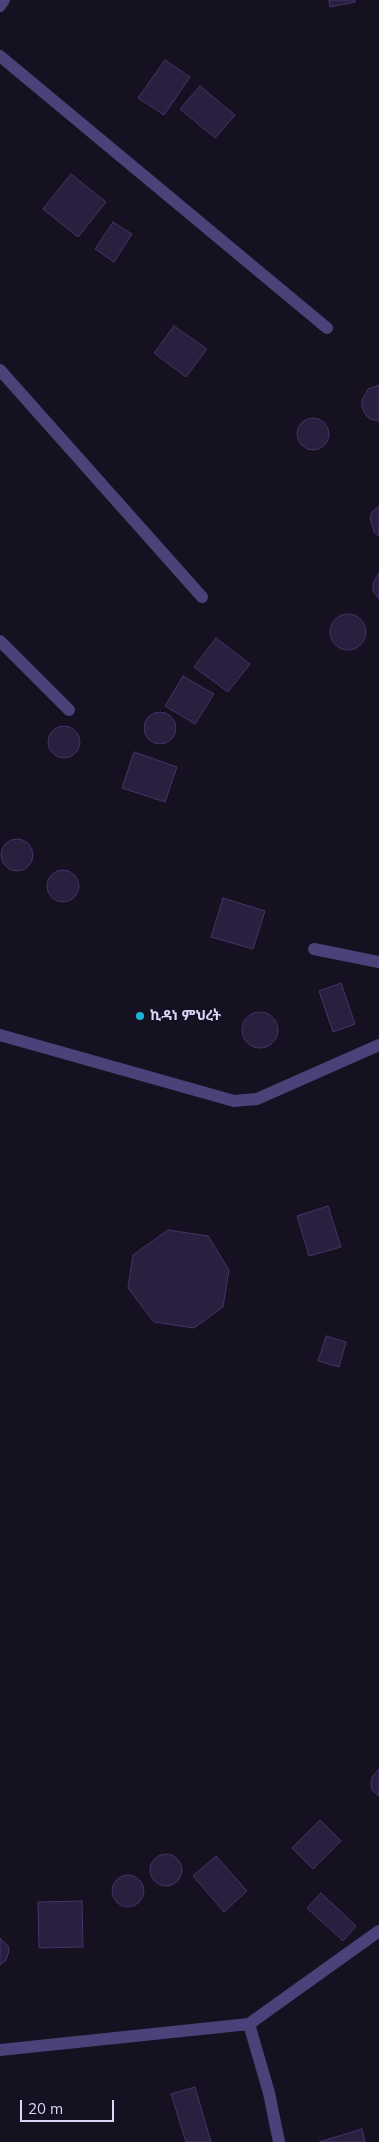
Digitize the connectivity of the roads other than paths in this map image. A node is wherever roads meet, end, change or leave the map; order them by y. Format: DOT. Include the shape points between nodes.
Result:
graph roads {
  1 [pos="4,0"];
  2 [pos="0,6"];
  3 [pos="0,56"];
  4 [pos="327,328"];
  5 [pos="0,370"];
  6 [pos="202,597"];
  7 [pos="0,641"];
  8 [pos="69,710"];
  9 [pos="314,949"];
  10 [pos="379,962"];
  11 [pos="0,1035"];
  12 [pos="379,1045"];
  13 [pos="379,1931"];
  14 [pos="249,2024"];
  15 [pos="0,2050"];
  16 [pos="279,2142"];
  1 -- 2 [label="street"];
  3 -- 4 [label="street"];
  5 -- 6 [label="street"];
  7 -- 8 [label="street"];
  9 -- 10 [label="street"];
  11 -- 12 [label="street" via="234,1101 257,1098"];
  13 -- 14 [label="street"];
  14 -- 15 [label="street"];
  14 -- 16 [label="street"];
}
